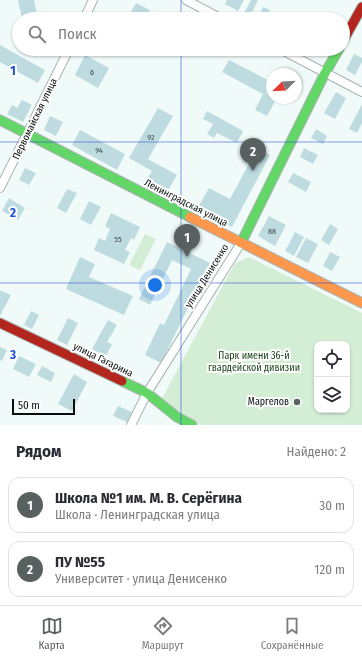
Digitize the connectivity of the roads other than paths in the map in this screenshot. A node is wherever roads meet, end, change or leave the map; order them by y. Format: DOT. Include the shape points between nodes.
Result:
graph roads {
  1 [pos="93,0"];
  2 [pos="186,0"];
  3 [pos="362,7"];
  4 [pos="87,12"];
  5 [pos="209,12"];
  6 [pos="350,28"];
  7 [pos="66,56"];
  8 [pos="293,56"];
  9 [pos="335,56"];
  10 [pos="325,73"];
  11 [pos="362,92"];
  12 [pos="0,120"];
  13 [pos="27,134"];
  14 [pos="0,188"];
  15 [pos="241,243"];
  16 [pos="362,303"];
  17 [pos="0,323"];
  18 [pos="147,393"];
  19 [pos="131,425"];
  20 [pos="192,425"];
  1 -- 4 [label="street"];
  2 -- 5 [label="street"];
  3 -- 6 [label="street"];
  7 -- 13 [label="street, Первомайская улица"];
  8 -- 10 [label="street"];
  9 -- 10 [label="street, улица Денисенко"];
  10 -- 11 [label="street"];
  10 -- 15 [label="street, улица Денисенко"];
  12 -- 13 [label="street, Ленинградская улица"];
  13 -- 14 [label="street, Первомайская улица"];
  13 -- 15 [label="street, Ленинградская улица"];
  15 -- 16 [label="street, Ленинградская улица"];
  15 -- 18 [label="street, улица Денисенко"];
  17 -- 18 [label="street, улица Гагарина"];
  18 -- 19 [label="street, улица Денисенко"];
  18 -- 20 [label="street, улица Гагарина" via="177,417"];
}
